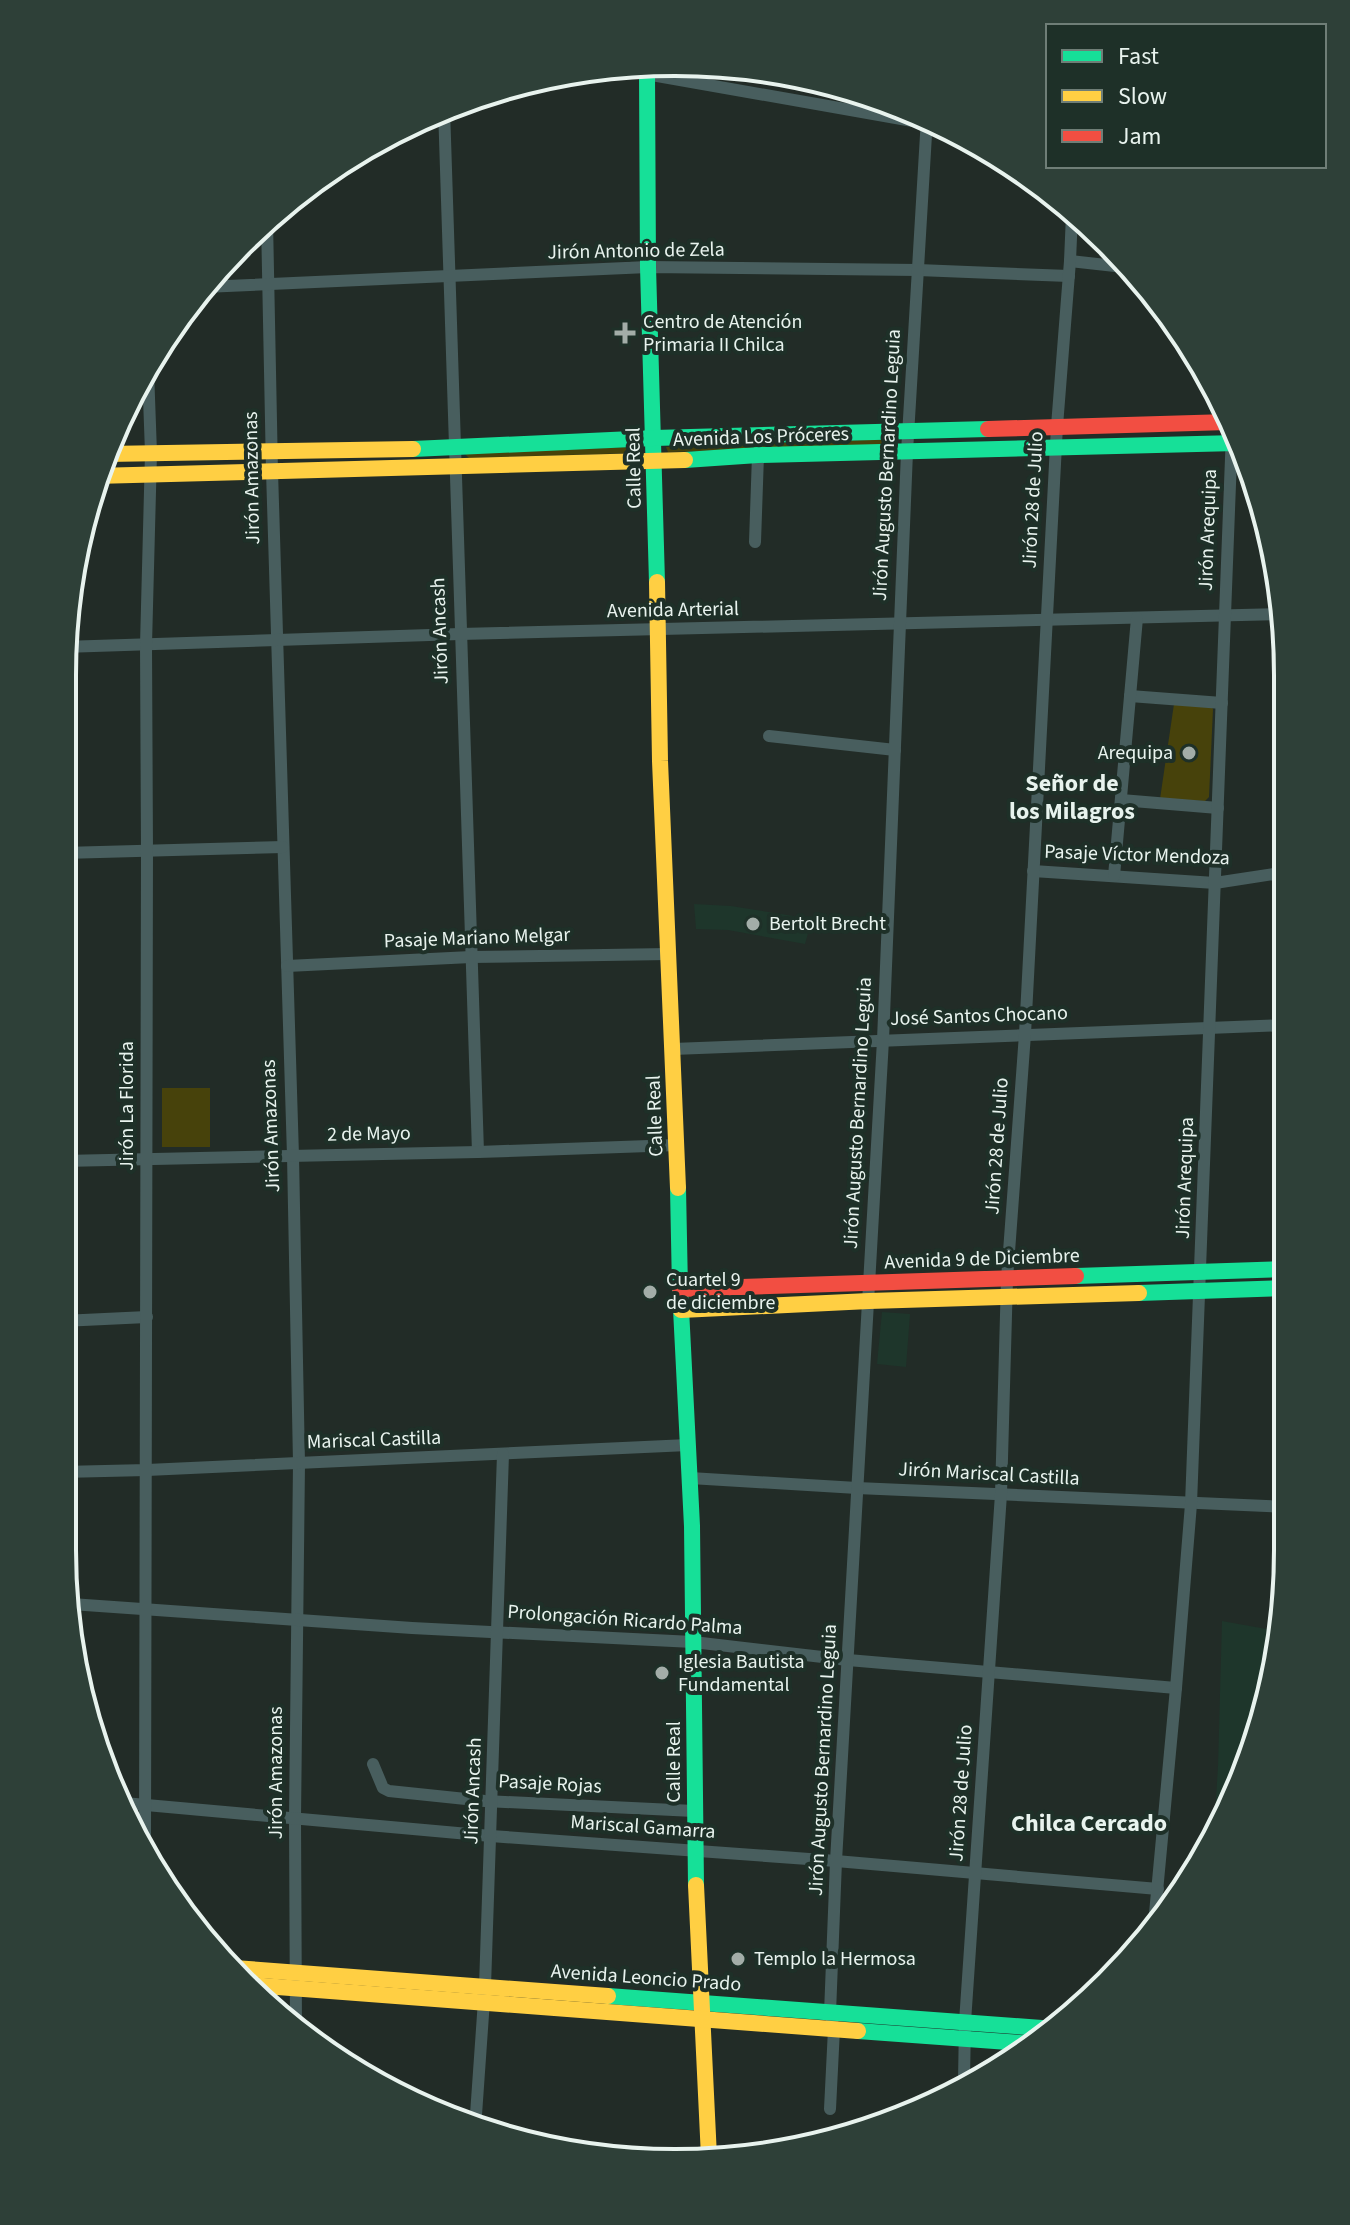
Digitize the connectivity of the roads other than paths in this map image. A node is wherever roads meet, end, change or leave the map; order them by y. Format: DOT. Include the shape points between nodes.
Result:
graph roads {
  1 [pos="686,76"];
  2 [pos="646,77"];
  3 [pos="874,110"];
  4 [pos="445,123"];
  5 [pos="926,132"];
  6 [pos="1071,226"];
  7 [pos="267,236"];
  8 [pos="1070,261"];
  9 [pos="1112,266"];
  10 [pos="648,267"];
  11 [pos="918,270"];
  12 [pos="1069,276"];
  13 [pos="450,277"];
  14 [pos="268,286"];
  15 [pos="219,287"];
  16 [pos="149,389"];
  17 [pos="1217,422"];
  18 [pos="1057,426"];
  19 [pos="908,430"];
  20 [pos="654,438"];
  21 [pos="1225,439"];
  22 [pos="454,448"];
  23 [pos="1056,449"];
  24 [pos="272,452"];
  25 [pos="907,452"];
  26 [pos="151,453"];
  27 [pos="119,454"];
  28 [pos="758,455"];
  29 [pos="1232,457"];
  30 [pos="654,462"];
  31 [pos="456,467"];
  32 [pos="272,471"];
  33 [pos="150,475"];
  34 [pos="110,476"];
  35 [pos="755,542"];
  36 [pos="1271,614"];
  37 [pos="1225,616"];
  38 [pos="1137,618"];
  39 [pos="1046,620"];
  40 [pos="899,624"];
  41 [pos="658,630"];
  42 [pos="460,634"];
  43 [pos="277,641"];
  44 [pos="146,645"];
  45 [pos="77,647"];
  46 [pos="1130,696"];
  47 [pos="1222,703"];
  48 [pos="769,736"];
  49 [pos="895,750"];
  50 [pos="1121,800"];
  51 [pos="1218,808"];
  52 [pos="283,847"];
  53 [pos="147,851"];
  54 [pos="76,853"];
  55 [pos="1033,871"];
  56 [pos="1274,874"];
  57 [pos="1114,876"];
  58 [pos="1215,883"];
  59 [pos="669,954"];
  60 [pos="471,957"];
  61 [pos="287,966"];
  62 [pos="1274,1025"];
  63 [pos="1210,1027"];
  64 [pos="1025,1034"];
  65 [pos="883,1040"];
  66 [pos="673,1049"];
  67 [pos="677,1145"];
  68 [pos="478,1152"];
  69 [pos="293,1156"];
  70 [pos="147,1159"];
  71 [pos="76,1161"];
  72 [pos="1274,1269"];
  73 [pos="1201,1272"];
  74 [pos="1007,1279"];
  75 [pos="869,1283"];
  76 [pos="680,1289"];
  77 [pos="1274,1289"];
  78 [pos="1200,1292"];
  79 [pos="1007,1297"];
  80 [pos="869,1301"];
  81 [pos="681,1310"];
  82 [pos="147,1317"];
  83 [pos="76,1320"];
  84 [pos="688,1445"];
  85 [pos="503,1454"];
  86 [pos="299,1463"];
  87 [pos="147,1470"];
  88 [pos="76,1472"];
  89 [pos="690,1478"];
  90 [pos="857,1488"];
  91 [pos="1001,1494"];
  92 [pos="1191,1504"];
  93 [pos="1274,1507"];
  94 [pos="79,1605"];
  95 [pos="146,1609"];
  96 [pos="297,1619"];
  97 [pos="498,1632"];
  98 [pos="693,1642"];
  99 [pos="848,1660"];
  100 [pos="990,1672"];
  101 [pos="1176,1688"];
  102 [pos="373,1764"];
  103 [pos="493,1801"];
  104 [pos="133,1804"];
  105 [pos="146,1805"];
  106 [pos="694,1811"];
  107 [pos="295,1818"];
  108 [pos="145,1829"];
  109 [pos="491,1836"];
  110 [pos="695,1850"];
  111 [pos="836,1861"];
  112 [pos="975,1874"];
  113 [pos="1158,1889"];
  114 [pos="1156,1907"];
  115 [pos="248,1971"];
  116 [pos="297,1980"];
  117 [pos="262,1984"];
  118 [pos="485,1994"];
  119 [pos="700,2011"];
  120 [pos="296,2014"];
  121 [pos="832,2021"];
  122 [pos="1034,2029"];
  123 [pos="965,2031"];
  124 [pos="1018,2041"];
  125 [pos="964,2074"];
  126 [pos="830,2109"];
  127 [pos="476,2115"];
  128 [pos="708,2148"];
  1 -- 3 [label="street"];
  2 -- 10 [label="main road, Calle Real"];
  4 -- 13 [label="street, Jirón Ancash"];
  5 -- 11 [label="street, Jirón Augusto Bernardino Leguia"];
  6 -- 8 [label="street, Jirón 28 de Julio"];
  7 -- 14 [label="street, Jirón Amazonas"];
  8 -- 9 [label="street"];
  8 -- 12 [label="street, Jirón 28 de Julio"];
  10 -- 11 [label="street, Jirón Antonio de Zela"];
  10 -- 13 [label="street, Jirón Antonio de Zela"];
  10 -- 20 [label="main road, Calle Real"];
  11 -- 12 [label="street, Jirón Antonio de Zela"];
  11 -- 19 [label="street, Jirón Augusto Bernardino Leguia"];
  12 -- 18 [label="street, Jirón 28 de Julio"];
  13 -- 14 [label="street, Jirón Antonio de Zela"];
  13 -- 22 [label="street, Jirón Ancash"];
  14 -- 15 [label="street, Jirón Antonio de Zela"];
  14 -- 24 [label="street, Jirón Amazonas"];
  16 -- 26 [label="street, Jirón La Florida"];
  17 -- 18 [label="main road, Avenida Los Próceres"];
  18 -- 19 [label="main road, Avenida Los Próceres"];
  18 -- 23 [label="street, Jirón 28 de Julio"];
  19 -- 20 [label="main road, Avenida Los Próceres"];
  19 -- 25 [label="street, Jirón Augusto Bernardino Leguia"];
  20 -- 22 [label="main road, Avenida Los Próceres"];
  20 -- 30 [label="main road, Calle Real"];
  21 -- 23 [label="main road, Avenida Los Próceres"];
  22 -- 24 [label="main road, Avenida Los Próceres"];
  22 -- 31 [label="street, Jirón Ancash"];
  23 -- 25 [label="main road, Avenida Los Próceres"];
  23 -- 39 [label="street, Jirón 28 de Julio"];
  24 -- 26 [label="main road, Avenida Los Próceres"];
  24 -- 32 [label="street, Jirón Amazonas"];
  25 -- 28 [label="main road, Avenida Los Próceres"];
  25 -- 40 [label="street, Jirón Augusto Bernardino Leguia"];
  26 -- 27 [label="main road, Avenida Los Próceres"];
  26 -- 33 [label="street, Jirón La Florida"];
  28 -- 30 [label="main road, Avenida Los Próceres"];
  28 -- 35 [label="street"];
  29 -- 37 [label="street, Jirón Arequipa"];
  30 -- 31 [label="main road, Avenida Los Próceres"];
  30 -- 41 [label="main road, Calle Real"];
  31 -- 32 [label="main road, Avenida Los Próceres"];
  31 -- 42 [label="street, Jirón Ancash"];
  32 -- 33 [label="main road, Avenida Los Próceres"];
  32 -- 43 [label="street, Jirón Amazonas"];
  33 -- 34 [label="main road, Avenida Los Próceres"];
  33 -- 44 [label="street, Jirón La Florida"];
  36 -- 37 [label="street, Avenida Arterial"];
  37 -- 38 [label="street, Avenida Arterial"];
  37 -- 47 [label="street, Jirón Arequipa"];
  38 -- 39 [label="street, Avenida Arterial"];
  38 -- 46 [label="street"];
  39 -- 40 [label="street, Avenida Arterial"];
  39 -- 55 [label="street, Jirón 28 de Julio"];
  40 -- 41 [label="street, Avenida Arterial"];
  40 -- 49 [label="street, Jirón Augusto Bernardino Leguia"];
  41 -- 42 [label="street, Avenida Arterial"];
  41 -- 59 [label="main road, Calle Real"];
  42 -- 43 [label="street, Avenida Arterial"];
  42 -- 60 [label="street, Jirón Ancash"];
  43 -- 44 [label="street, Avenida Arterial"];
  43 -- 52 [label="street, Jirón Amazonas"];
  44 -- 45 [label="street, Avenida Arterial"];
  44 -- 53 [label="street, Jirón La Florida"];
  46 -- 47 [label="street"];
  46 -- 50 [label="street"];
  47 -- 51 [label="street, Jirón Arequipa"];
  48 -- 49 [label="street"];
  49 -- 65 [label="street, Jirón Augusto Bernardino Leguia"];
  50 -- 51 [label="street"];
  50 -- 57 [label="street"];
  51 -- 58 [label="street, Jirón Arequipa"];
  52 -- 53 [label="street"];
  52 -- 61 [label="street, Jirón Amazonas"];
  53 -- 54 [label="street"];
  53 -- 70 [label="street, Jirón La Florida"];
  55 -- 57 [label="street, Pasaje Víctor Mendoza"];
  55 -- 64 [label="street, Jirón 28 de Julio"];
  56 -- 58 [label="street, Pasaje Víctor Mendoza"];
  57 -- 58 [label="street, Pasaje Víctor Mendoza"];
  58 -- 63 [label="street, Jirón Arequipa"];
  59 -- 60 [label="street, Pasaje Mariano Melgar"];
  59 -- 66 [label="main road, Calle Real"];
  60 -- 61 [label="street, Pasaje Mariano Melgar"];
  60 -- 68 [label="street, Jirón Ancash"];
  61 -- 69 [label="street, Jirón Amazonas"];
  62 -- 63 [label="street, José Santos Chocano"];
  63 -- 64 [label="street, José Santos Chocano"];
  63 -- 73 [label="street, Jirón Arequipa"];
  64 -- 65 [label="street, José Santos Chocano"];
  64 -- 74 [label="street, Jirón 28 de Julio"];
  65 -- 66 [label="street, José Santos Chocano"];
  65 -- 75 [label="street, Jirón Augusto Bernardino Leguia"];
  66 -- 67 [label="main road, Calle Real"];
  67 -- 68 [label="street, 2 de Mayo"];
  67 -- 76 [label="main road, Calle Real"];
  68 -- 69 [label="street, 2 de Mayo"];
  69 -- 70 [label="street, 2 de Mayo"];
  69 -- 86 [label="street, Jirón Amazonas"];
  70 -- 71 [label="street, 2 de Mayo"];
  70 -- 82 [label="street, Jirón La Florida"];
  72 -- 73 [label="main road, Avenida 9 de Diciembre"];
  73 -- 74 [label="main road, Avenida 9 de Diciembre"];
  73 -- 78 [label="street, Jirón Arequipa"];
  74 -- 75 [label="main road, Avenida 9 de Diciembre"];
  74 -- 79 [label="street, Jirón 28 de Julio"];
  75 -- 76 [label="main road, Avenida 9 de Diciembre"];
  75 -- 80 [label="street, Jirón Augusto Bernardino Leguia"];
  76 -- 81 [label="main road, Calle Real"];
  77 -- 78 [label="main road, Avenida 9 de Diciembre"];
  78 -- 79 [label="main road, Avenida 9 de Diciembre"];
  78 -- 92 [label="street, Jirón Arequipa"];
  79 -- 80 [label="main road, Avenida 9 de Diciembre"];
  79 -- 91 [label="street, Jirón 28 de Julio"];
  80 -- 81 [label="main road, Avenida 9 de Diciembre"];
  80 -- 90 [label="street, Jirón Augusto Bernardino Leguia"];
  81 -- 84 [label="main road, Calle Real"];
  82 -- 83 [label="street"];
  82 -- 87 [label="street, Jirón La Florida"];
  84 -- 85 [label="street, Mariscal Castilla"];
  84 -- 89 [label="main road, Calle Real"];
  85 -- 86 [label="street, Mariscal Castilla"];
  85 -- 97 [label="street, Jirón Ancash"];
  86 -- 87 [label="street, Mariscal Castilla"];
  86 -- 96 [label="street, Jirón Amazonas"];
  87 -- 88 [label="street, Mariscal Castilla"];
  87 -- 95 [label="street, Jirón La Florida"];
  89 -- 90 [label="street, Jirón Mariscal Castilla"];
  89 -- 98 [label="main road, Calle Real"];
  90 -- 91 [label="street, Jirón Mariscal Castilla"];
  90 -- 99 [label="street, Jirón Augusto Bernardino Leguia"];
  91 -- 92 [label="street, Jirón Mariscal Castilla"];
  91 -- 100 [label="street, Jirón 28 de Julio"];
  92 -- 93 [label="street, Jirón Mariscal Castilla"];
  92 -- 101 [label="street, Jirón Arequipa"];
  94 -- 95 [label="street, Prolongación Ricardo Palma"];
  95 -- 96 [label="street, Prolongación Ricardo Palma"];
  95 -- 105 [label="street, Jirón La Florida"];
  96 -- 97 [label="street, Prolongación Ricardo Palma"];
  96 -- 107 [label="street, Jirón Amazonas"];
  97 -- 98 [label="street, Prolongación Ricardo Palma"];
  97 -- 103 [label="street, Jirón Ancash"];
  98 -- 99 [label="street, Prolongación Ricardo Palma"];
  98 -- 106 [label="main road, Calle Real"];
  99 -- 100 [label="street, Prolongación Ricardo Palma"];
  99 -- 111 [label="street, Jirón Augusto Bernardino Leguia"];
  100 -- 101 [label="street, Prolongación Ricardo Palma"];
  100 -- 112 [label="street, Jirón 28 de Julio"];
  101 -- 113 [label="street, Jirón Arequipa"];
  102 -- 103 [label="street, Pasaje Rojas" via="389,1791"];
  103 -- 106 [label="street, Pasaje Rojas"];
  103 -- 109 [label="street, Jirón Ancash"];
  104 -- 105 [label="street, Mariscal Gamarra"];
  105 -- 107 [label="street, Mariscal Gamarra"];
  105 -- 108 [label="street, Jirón La Florida"];
  106 -- 110 [label="main road, Calle Real"];
  107 -- 109 [label="street, Mariscal Gamarra"];
  107 -- 116 [label="street, Jirón Amazonas"];
  109 -- 110 [label="street, Mariscal Gamarra"];
  109 -- 118 [label="street, Jirón Ancash"];
  110 -- 111 [label="street, Mariscal Gamarra"];
  110 -- 119 [label="main road, Calle Real"];
  111 -- 112 [label="street, Mariscal Gamarra"];
  111 -- 121 [label="street, Jirón Augusto Bernardino Leguia"];
  112 -- 113 [label="street, Mariscal Gamarra"];
  112 -- 123 [label="street, Jirón 28 de Julio"];
  113 -- 114 [label="street, Jirón Arequipa"];
  115 -- 116 [label="main road, Avenida Leoncio Prado"];
  116 -- 117 [label="main road, Avenida Leoncio Prado"];
  116 -- 118 [label="main road, Avenida Leoncio Prado"];
  116 -- 120 [label="street, Jirón Amazonas"];
  118 -- 119 [label="main road, Avenida Leoncio Prado"];
  118 -- 127 [label="street, Jirón Ancash"];
  119 -- 121 [label="main road, Avenida Leoncio Prado"];
  119 -- 128 [label="main road, Calle Real"];
  121 -- 123 [label="main road, Avenida Leoncio Prado"];
  121 -- 126 [label="street, Jirón Augusto Bernardino Leguia"];
  122 -- 123 [label="main road, Avenida Leoncio Prado"];
  123 -- 124 [label="main road, Avenida Leoncio Prado"];
  123 -- 125 [label="street, Jirón 28 de Julio"];
}
